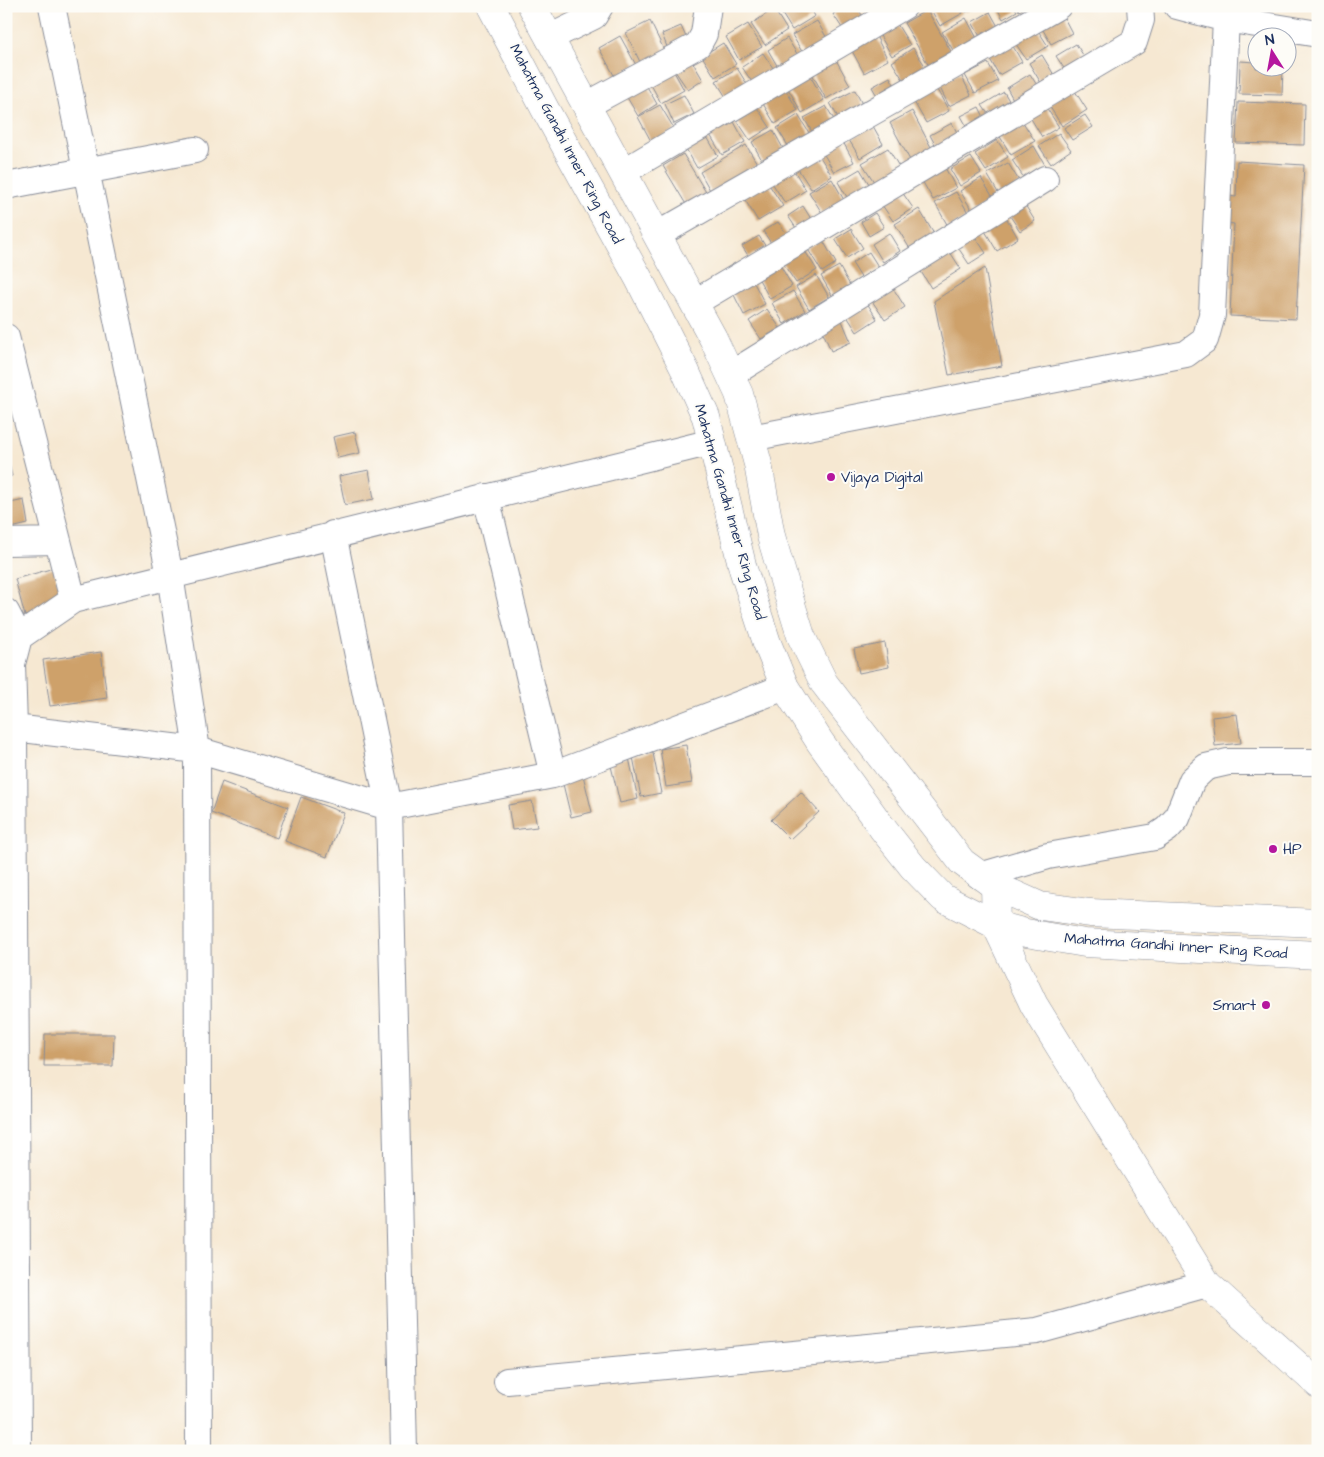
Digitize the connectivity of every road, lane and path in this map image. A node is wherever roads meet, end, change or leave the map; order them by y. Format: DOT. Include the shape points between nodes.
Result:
graph roads {
  1 [pos="52,6"];
  2 [pos="491,6"];
  3 [pos="532,6"];
  4 [pos="600,6"];
  5 [pos="708,6"];
  6 [pos="904,6"];
  7 [pos="1058,6"];
  8 [pos="1140,6"];
  9 [pos="1177,6"];
  10 [pos="1226,19"];
  11 [pos="1318,34"];
  12 [pos="549,38"];
  13 [pos="587,105"];
  14 [pos="195,150"];
  15 [pos="86,170"];
  16 [pos="624,172"];
  17 [pos="1045,179"];
  18 [pos="6,186"];
  19 [pos="658,235"];
  20 [pos="694,303"];
  21 [pos="6,336"];
  22 [pos="10,369"];
  23 [pos="730,375"];
  24 [pos="751,438"];
  25 [pos="712,442"];
  26 [pos="486,498"];
  27 [pos="333,534"];
  28 [pos="58,541"];
  29 [pos="6,542"];
  30 [pos="170,575"];
  31 [pos="73,600"];
  32 [pos="6,612"];
  33 [pos="19,637"];
  34 [pos="785,687"];
  35 [pos="10,727"];
  36 [pos="197,750"];
  37 [pos="1318,762"];
  38 [pos="553,775"];
  39 [pos="389,807"];
  40 [pos="987,881"];
  41 [pos="1318,923"];
  42 [pos="996,926"];
  43 [pos="1318,955"];
  44 [pos="11,1038"];
  45 [pos="1207,1284"];
  46 [pos="507,1381"];
  47 [pos="1318,1384"];
  48 [pos="18,1451"];
  49 [pos="199,1451"];
  50 [pos="404,1451"];
  1 -- 15 [label="street"];
  2 -- 25 [label="main road, Mahatma Gandhi Inner Ring Road" via="639,279 685,370 706,417"];
  3 -- 12 [label="main road, Mahatma Gandhi Inner Ring Road"];
  4 -- 12 [label="street" via="594,16"];
  5 -- 13 [label="street" via="704,34 698,45"];
  6 -- 16 [label="street"];
  7 -- 19 [label="street"];
  8 -- 20 [label="street" via="1141,20 1134,42"];
  9 -- 10 [label="street"];
  10 -- 11 [label="street"];
  10 -- 24 [label="street" via="1212,316 1204,340 1186,354"];
  12 -- 13 [label="main road, Mahatma Gandhi Inner Ring Road"];
  13 -- 16 [label="main road, Mahatma Gandhi Inner Ring Road"];
  14 -- 15 [label="street"];
  15 -- 18 [label="street"];
  15 -- 30 [label="street"];
  16 -- 19 [label="main road, Mahatma Gandhi Inner Ring Road"];
  17 -- 23 [label="street"];
  19 -- 20 [label="main road, Mahatma Gandhi Inner Ring Road"];
  20 -- 23 [label="main road, Mahatma Gandhi Inner Ring Road"];
  21 -- 22 [label="street"];
  22 -- 28 [label="street"];
  23 -- 24 [label="main road, Mahatma Gandhi Inner Ring Road" via="739,394"];
  24 -- 40 [label="main road, Mahatma Gandhi Inner Ring Road" via="786,591 824,683 962,862"];
  25 -- 26 [label="street"];
  25 -- 34 [label="main road, Mahatma Gandhi Inner Ring Road" via="743,570"];
  26 -- 27 [label="street"];
  26 -- 38 [label="street"];
  27 -- 30 [label="street"];
  27 -- 39 [label="street"];
  28 -- 29 [label="street"];
  28 -- 31 [label="street"];
  30 -- 31 [label="street"];
  30 -- 36 [label="street"];
  31 -- 33 [label="street"];
  32 -- 33 [label="street"];
  33 -- 35 [label="street" via="12,664"];
  34 -- 38 [label="street"];
  34 -- 42 [label="main road, Mahatma Gandhi Inner Ring Road" via="820,742 913,867 943,898"];
  35 -- 36 [label="street"];
  35 -- 44 [label="street"];
  36 -- 39 [label="street"];
  36 -- 49 [label="street"];
  37 -- 40 [label="street" via="1228,762 1206,766 1192,780 1177,818 1155,837 1048,856"];
  38 -- 39 [label="street"];
  39 -- 50 [label="street"];
  40 -- 41 [label="main road, Mahatma Gandhi Inner Ring Road" via="1040,906 1090,913"];
  40 -- 42 [label="main road"];
  42 -- 43 [label="main road, Mahatma Gandhi Inner Ring Road" via="1085,943"];
  42 -- 45 [label="main road" via="1034,1005"];
  44 -- 48 [label="street"];
  45 -- 46 [label="street" via="1037,1331"];
  45 -- 47 [label="main road"];
}
